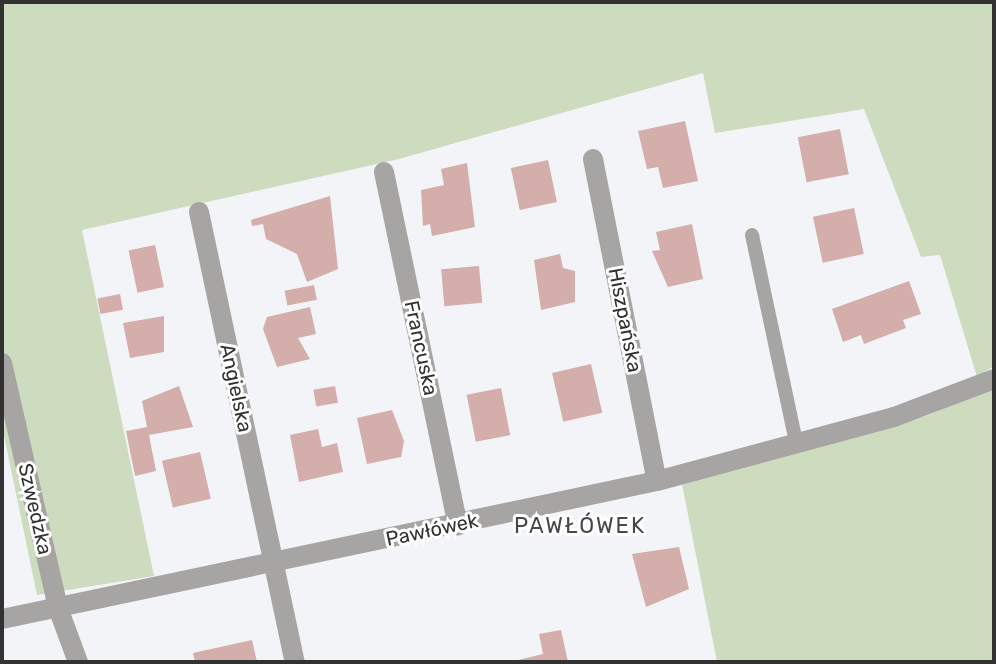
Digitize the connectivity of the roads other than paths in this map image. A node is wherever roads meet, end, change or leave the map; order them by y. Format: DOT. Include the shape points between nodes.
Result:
graph roads {
  1 [pos="593,159"];
  2 [pos="384,172"];
  3 [pos="199,212"];
  4 [pos="752,235"];
  5 [pos="2,363"];
  6 [pos="994,379"];
  7 [pos="797,446"];
  8 [pos="657,481"];
  9 [pos="458,525"];
  10 [pos="274,563"];
  11 [pos="58,608"];
  12 [pos="2,619"];
  13 [pos="78,662"];
  14 [pos="295,662"];
  1 -- 8 [label="street, Hiszpańska"];
  2 -- 9 [label="street, Francuska"];
  3 -- 10 [label="street, Angielska"];
  4 -- 7 [label="lane"];
  5 -- 11 [label="street, Szwedzka"];
  6 -- 7 [label="street, Pawłówek"];
  7 -- 8 [label="street, Pawłówek"];
  8 -- 9 [label="street, Pawłówek"];
  9 -- 10 [label="street, Pawłówek"];
  10 -- 11 [label="street, Pawłówek"];
  10 -- 14 [label="street, Angielska"];
  11 -- 12 [label="street, Pawłówek"];
  11 -- 13 [label="street, Szwedzka"];
}
